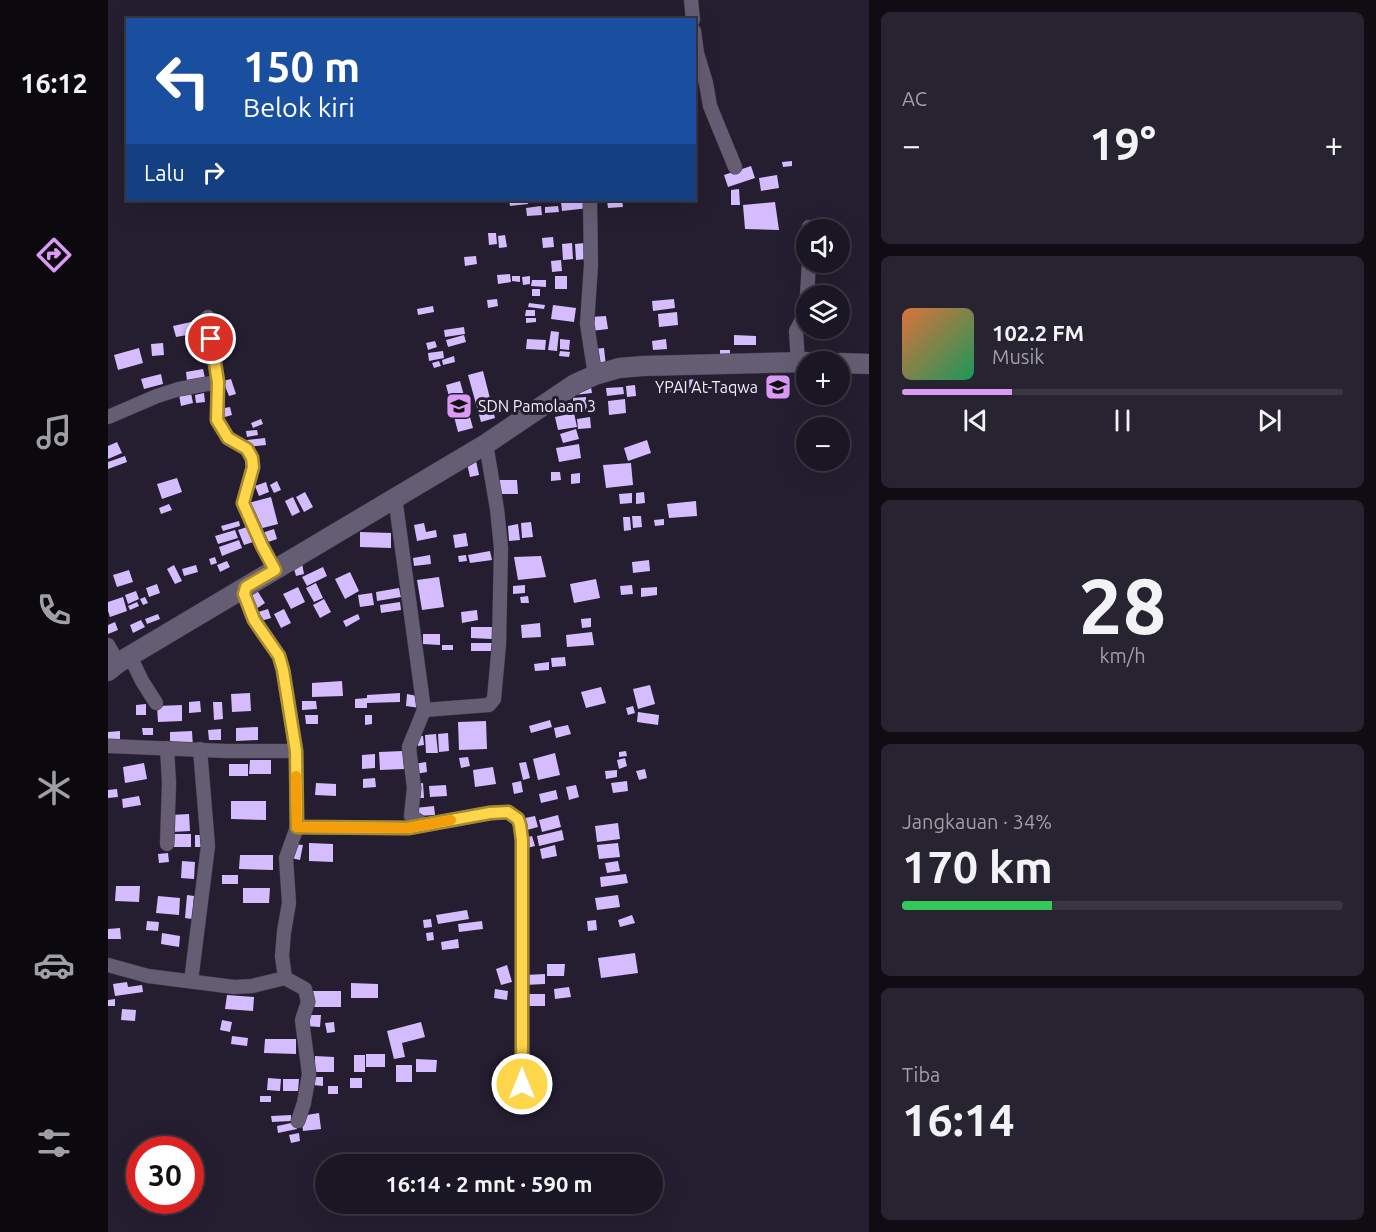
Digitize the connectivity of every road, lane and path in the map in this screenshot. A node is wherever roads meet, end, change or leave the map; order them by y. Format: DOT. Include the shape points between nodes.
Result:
graph roads {
  1 [pos="691,0"];
  2 [pos="693,18"];
  3 [pos="696,46"];
  4 [pos="735,167"];
  5 [pos="590,201"];
  6 [pos="208,317"];
  7 [pos="796,362"];
  8 [pos="850,363"];
  9 [pos="869,364"];
  10 [pos="594,375"];
  11 [pos="218,382"];
  12 [pos="108,417"];
  13 [pos="486,444"];
  14 [pos="395,497"];
  15 [pos="275,570"];
  16 [pos="246,587"];
  17 [pos="108,645"];
  18 [pos="118,663"];
  19 [pos="156,703"];
  20 [pos="424,710"];
  21 [pos="108,746"];
  22 [pos="167,748"];
  23 [pos="200,749"];
  24 [pos="296,751"];
  25 [pos="424,825"];
  26 [pos="297,827"];
  27 [pos="167,844"];
  28 [pos="108,965"];
  29 [pos="285,978"];
  30 [pos="191,981"];
  31 [pos="522,1106"];
  32 [pos="298,1121"];
  1 -- 2 [label="street"];
  3 -- 4 [label="street" via="708,99"];
  5 -- 10 [label="street" via="587,324"];
  6 -- 11 [label="street"];
  7 -- 10 [label="street" via="643,366"];
  8 -- 9 [label="street"];
  10 -- 13 [label="street" via="557,395"];
  11 -- 12 [label="street" via="157,396"];
  11 -- 15 [label="street" via="217,420 228,438 247,449 252,458 243,503"];
  13 -- 14 [label="street"];
  13 -- 20 [label="street" via="501,548 494,699 489,705"];
  14 -- 15 [label="street"];
  14 -- 20 [label="street"];
  15 -- 16 [label="street"];
  16 -- 18 [label="street"];
  16 -- 24 [label="street" via="244,594 254,620 279,656"];
  17 -- 18 [label="street"];
  18 -- 19 [label="street" via="142,681"];
  20 -- 25 [label="street" via="409,747 414,788 411,816"];
  21 -- 22 [label="street"];
  22 -- 23 [label="street"];
  22 -- 27 [label="street"];
  23 -- 24 [label="street"];
  23 -- 30 [label="street" via="208,846"];
  24 -- 26 [label="street"];
  25 -- 26 [label="street" via="381,829"];
  25 -- 31 [label="street" via="499,812 508,812 518,819 522,840"];
  26 -- 29 [label="street" via="286,858 289,903 282,956"];
  28 -- 30 [label="street" via="148,976"];
  29 -- 30 [label="street" via="243,987"];
  29 -- 32 [label="street" via="305,990 308,1002 302,1020 309,1074"];
}
